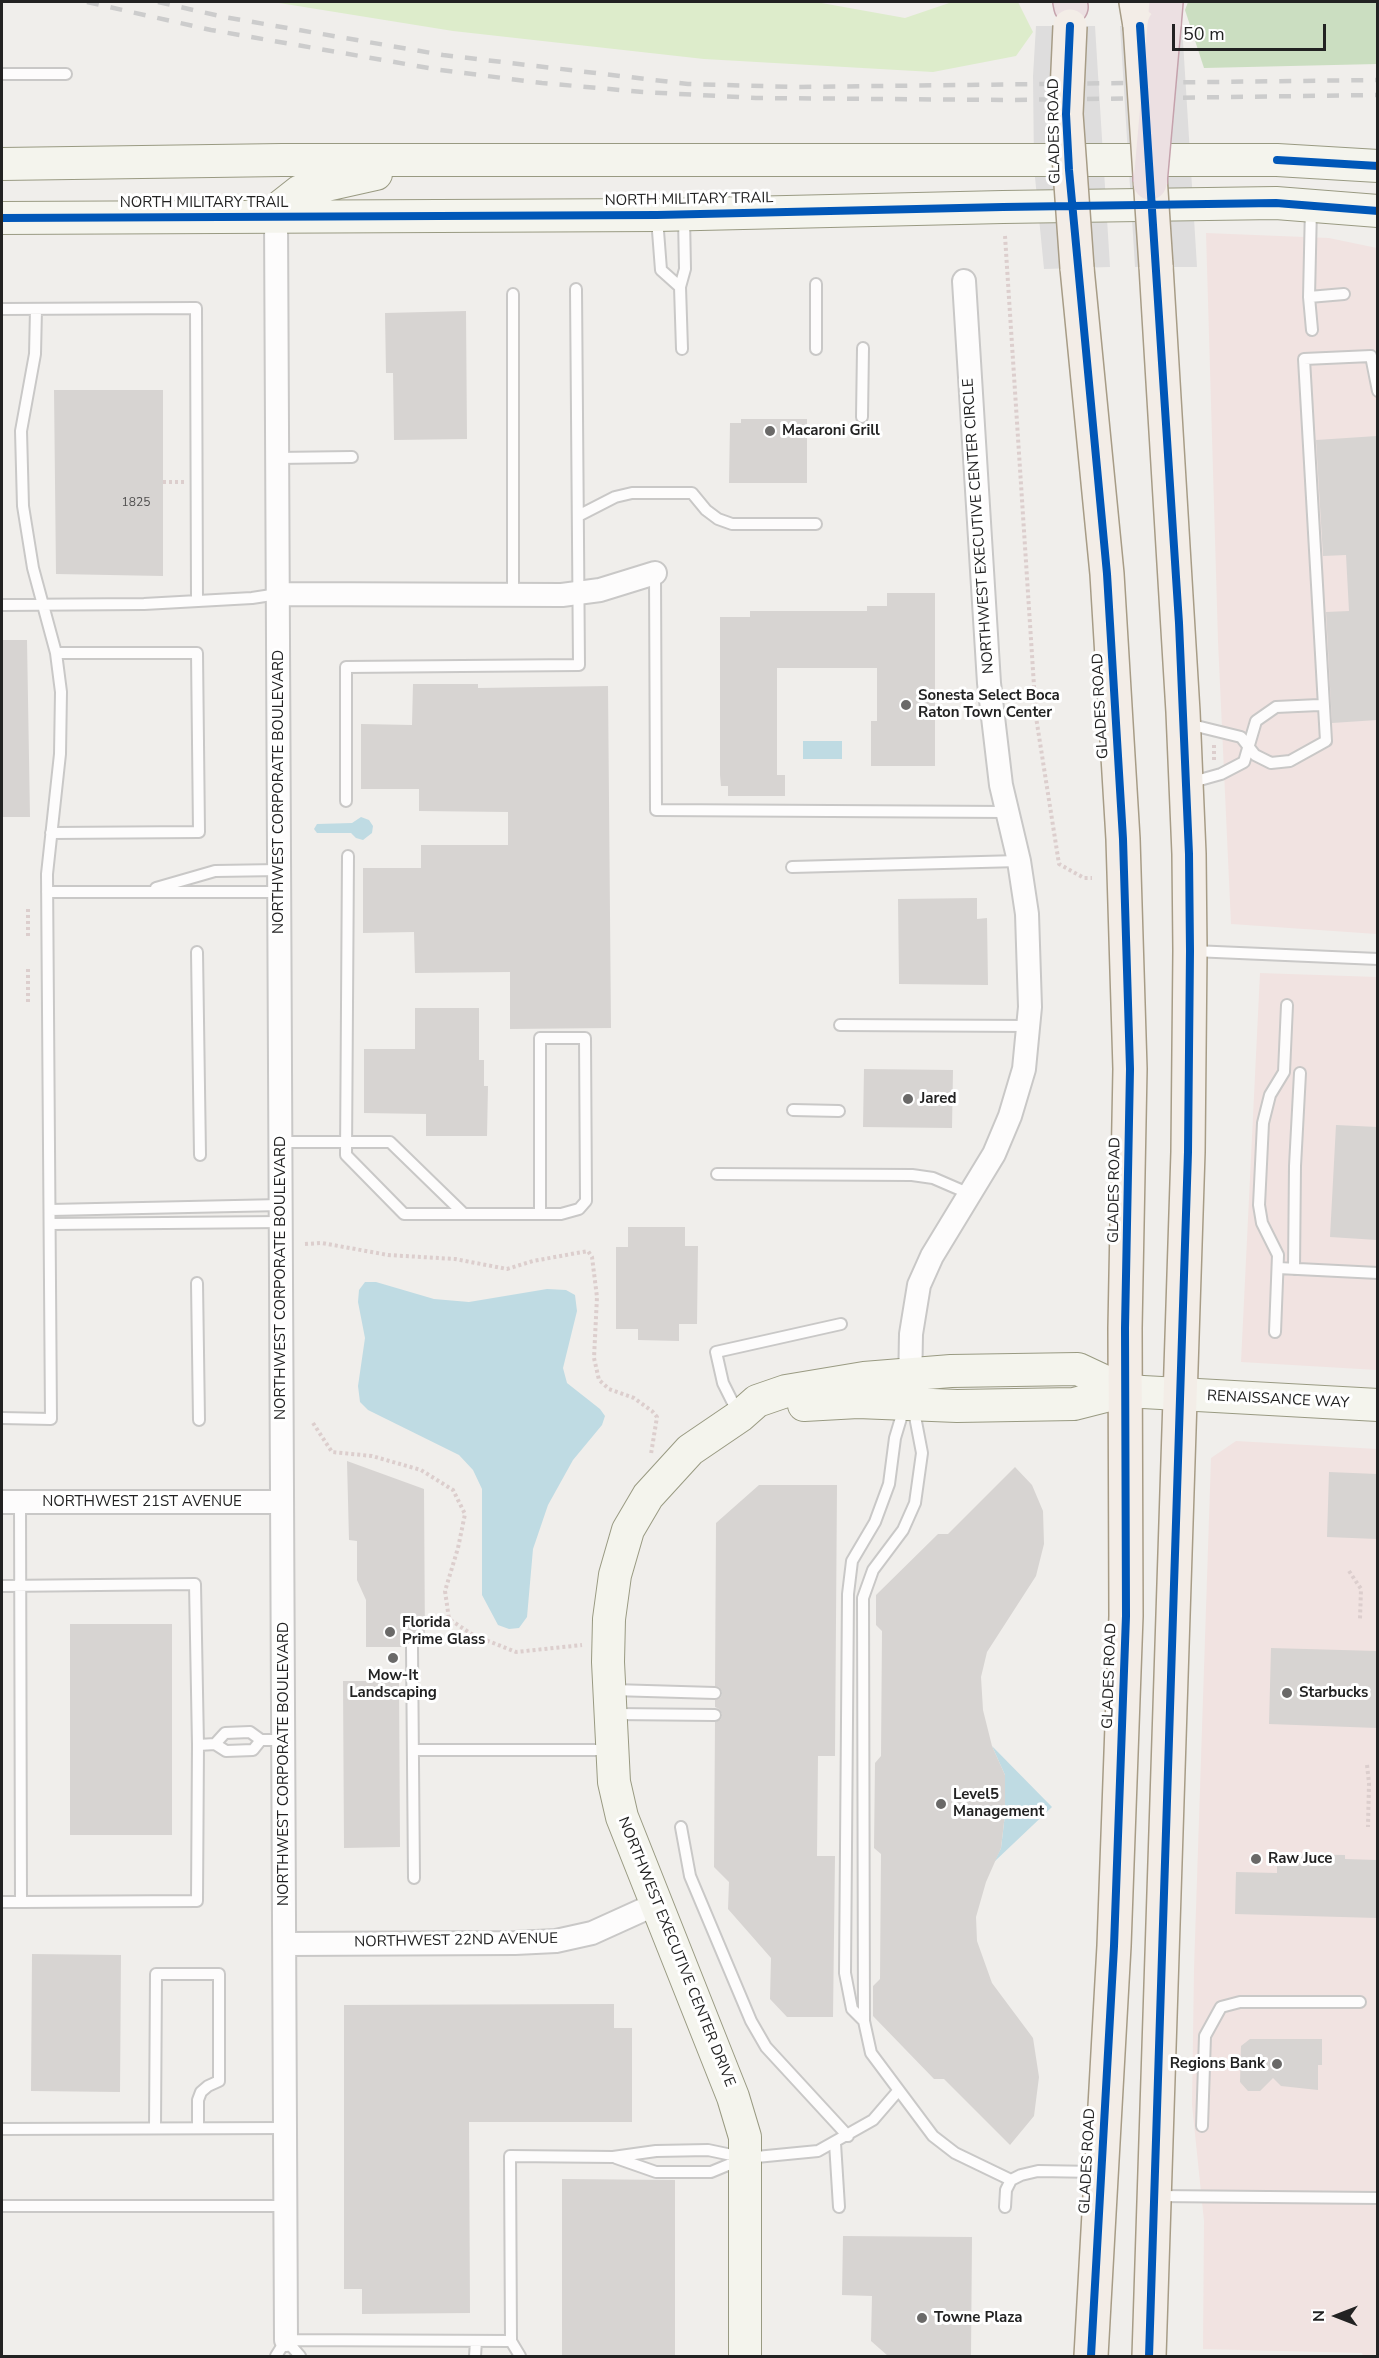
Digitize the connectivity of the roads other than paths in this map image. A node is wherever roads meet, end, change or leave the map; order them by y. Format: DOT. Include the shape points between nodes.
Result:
graph roads {
  1 [pos="1071,9"];
  2 [pos="1151,14"];
  3 [pos="2,74"];
  4 [pos="66,74"];
  5 [pos="442,160"];
  6 [pos="2,164"];
  7 [pos="1377,166"];
  8 [pos="1150,183"];
  9 [pos="1312,206"];
  10 [pos="1377,211"];
  11 [pos="671,214"];
  12 [pos="276,216"];
  13 [pos="2,218"];
  14 [pos="964,281"];
  15 [pos="816,284"];
  16 [pos="680,287"];
  17 [pos="576,289"];
  18 [pos="513,294"];
  19 [pos="1344,294"];
  20 [pos="1309,297"];
  21 [pos="2,309"];
  22 [pos="36,309"];
  23 [pos="1312,330"];
  24 [pos="863,348"];
  25 [pos="682,349"];
  26 [pos="816,349"];
  27 [pos="1377,391"];
  28 [pos="862,417"];
  29 [pos="352,457"];
  30 [pos="277,458"];
  31 [pos="578,516"];
  32 [pos="816,524"];
  33 [pos="655,573"];
  34 [pos="278,594"];
  35 [pos="513,594"];
  36 [pos="579,594"];
  37 [pos="197,601"];
  38 [pos="2,605"];
  39 [pos="43,605"];
  40 [pos="56,653"];
  41 [pos="1319,705"];
  42 [pos="1184,723"];
  43 [pos="1244,741"];
  44 [pos="1186,784"];
  45 [pos="346,801"];
  46 [pos="1006,812"];
  47 [pos="51,833"];
  48 [pos="348,856"];
  49 [pos="1018,861"];
  50 [pos="792,867"];
  51 [pos="279,881"];
  52 [pos="145,891"];
  53 [pos="47,892"];
  54 [pos="1190,951"];
  55 [pos="198,952"];
  56 [pos="1377,959"];
  57 [pos="1287,1005"];
  58 [pos="840,1025"];
  59 [pos="1029,1026"];
  60 [pos="1300,1073"];
  61 [pos="793,1110"];
  62 [pos="839,1111"];
  63 [pos="346,1141"];
  64 [pos="281,1142"];
  65 [pos="200,1155"];
  66 [pos="717,1174"];
  67 [pos="970,1194"];
  68 [pos="50,1210"];
  69 [pos="281,1214"];
  70 [pos="464,1214"];
  71 [pos="540,1214"];
  72 [pos="50,1224"];
  73 [pos="1278,1268"];
  74 [pos="1294,1269"];
  75 [pos="1377,1273"];
  76 [pos="198,1283"];
  77 [pos="841,1324"];
  78 [pos="1275,1332"];
  79 [pos="1125,1391"];
  80 [pos="909,1393"];
  81 [pos="1179,1395"];
  82 [pos="1377,1405"];
  83 [pos="740,1416"];
  84 [pos="2,1418"];
  85 [pos="199,1420"];
  86 [pos="11,1502"];
  87 [pos="282,1502"];
  88 [pos="2,1586"];
  89 [pos="19,1586"];
  90 [pos="412,1647"];
  91 [pos="715,1693"];
  92 [pos="610,1702"];
  93 [pos="715,1714"];
  94 [pos="261,1740"];
  95 [pos="284,1740"];
  96 [pos="215,1744"];
  97 [pos="198,1745"];
  98 [pos="413,1750"];
  99 [pos="612,1750"];
  100 [pos="681,1827"];
  101 [pos="414,1878"];
  102 [pos="2,1902"];
  103 [pos="21,1902"];
  104 [pos="656,1904"];
  105 [pos="285,1944"];
  106 [pos="1360,2002"];
  107 [pos="864,2021"];
  108 [pos="898,2091"];
  109 [pos="1202,2126"];
  110 [pos="155,2128"];
  111 [pos="198,2128"];
  112 [pos="286,2128"];
  113 [pos="2,2129"];
  114 [pos="848,2136"];
  115 [pos="835,2143"];
  116 [pos="613,2157"];
  117 [pos="746,2158"];
  118 [pos="1100,2172"];
  119 [pos="1011,2180"];
  120 [pos="1154,2196"];
  121 [pos="1377,2198"];
  122 [pos="2,2206"];
  123 [pos="286,2206"];
  124 [pos="839,2206"];
  125 [pos="1005,2206"];
  126 [pos="476,2341"];
  127 [pos="511,2341"];
  128 [pos="287,2351"];
  129 [pos="475,2356"];
  130 [pos="520,2356"];
  131 [pos="745,2356"];
  132 [pos="1091,2356"];
  133 [pos="1149,2356"];
  1 -- 79 [label="main road, GLADES ROAD, bridge" via="1066,114 1107,574 1123,839 1130,1069"];
  2 -- 8 [label="highway, bridge"];
  3 -- 4 [label="lane"];
  5 -- 6 [label="main road"];
  5 -- 7 [label="main road" via="1278,160"];
  5 -- 12 [label="main road" via="300,191"];
  8 -- 42 [label="main road, bridge"];
  9 -- 10 [label="main road, NORTH MILITARY TRAIL"];
  9 -- 11 [label="main road, NORTH MILITARY TRAIL" via="1276,203"];
  9 -- 20 [label="lane"];
  11 -- 12 [label="main road, NORTH MILITARY TRAIL"];
  11 -- 16 [label="lane" via="685,269"];
  11 -- 16 [label="lane" via="661,270"];
  12 -- 13 [label="main road, NORTH MILITARY TRAIL"];
  12 -- 30 [label="street, NORTHWEST CORPORATE BOULEVARD"];
  14 -- 46 [label="street, NORTHWEST EXECUTIVE CENTER CIRCLE" via="989,683"];
  15 -- 26 [label="lane"];
  16 -- 25 [label="lane"];
  17 -- 31 [label="lane"];
  18 -- 35 [label="lane"];
  19 -- 20 [label="lane"];
  20 -- 23 [label="lane"];
  21 -- 22 [label="lane"];
  22 -- 37 [label="lane" via="196,308"];
  22 -- 39 [label="lane" via="35,354 20,457 24,524"];
  24 -- 28 [label="lane"];
  27 -- 43 [label="lane" via="1371,356 1304,359 1326,741 1290,761 1271,763 1255,755"];
  29 -- 30 [label="lane"];
  30 -- 34 [label="street, NORTHWEST CORPORATE BOULEVARD"];
  31 -- 32 [label="lane" via="632,492 692,493 706,510 732,524"];
  31 -- 36 [label="lane"];
  33 -- 36 [label="street"];
  33 -- 46 [label="lane" via="656,810"];
  34 -- 35 [label="street"];
  34 -- 37 [label="lane"];
  34 -- 51 [label="street, NORTHWEST CORPORATE BOULEVARD"];
  35 -- 36 [label="street"];
  36 -- 45 [label="lane" via="579,665 346,668"];
  37 -- 39 [label="lane"];
  38 -- 39 [label="lane"];
  39 -- 40 [label="lane"];
  40 -- 47 [label="lane" via="61,732"];
  40 -- 47 [label="lane" via="197,653 198,832"];
  41 -- 43 [label="lane" via="1276,707 1256,721"];
  42 -- 43 [label="lane"];
  42 -- 44 [label="main road"];
  43 -- 44 [label="lane" via="1244,762 1221,774"];
  44 -- 54 [label="main road"];
  46 -- 49 [label="street, NORTHWEST EXECUTIVE CENTER CIRCLE"];
  47 -- 53 [label="lane"];
  48 -- 63 [label="lane"];
  49 -- 50 [label="lane"];
  49 -- 59 [label="street, NORTHWEST EXECUTIVE CENTER CIRCLE" via="1029,945"];
  51 -- 52 [label="lane"];
  51 -- 52 [label="lane" via="215,871"];
  51 -- 64 [label="street, NORTHWEST CORPORATE BOULEVARD"];
  52 -- 53 [label="lane"];
  53 -- 68 [label="lane"];
  54 -- 56 [label="lane"];
  54 -- 81 [label="main road"];
  55 -- 65 [label="lane"];
  57 -- 73 [label="lane" via="1284,1072 1267,1103 1263,1124 1259,1205 1262,1223 1278,1256"];
  58 -- 59 [label="lane"];
  59 -- 67 [label="street, NORTHWEST EXECUTIVE CENTER CIRCLE" via="1024,1069 1010,1116 994,1154"];
  60 -- 74 [label="lane"];
  61 -- 62 [label="lane"];
  63 -- 64 [label="lane"];
  63 -- 70 [label="lane" via="390,1142"];
  63 -- 70 [label="lane" via="346,1155 404,1214"];
  64 -- 69 [label="street, NORTHWEST CORPORATE BOULEVARD"];
  66 -- 67 [label="lane" via="912,1175 933,1178"];
  67 -- 80 [label="street, NORTHWEST EXECUTIVE CENTER CIRCLE" via="924,1270 913,1318"];
  68 -- 69 [label="lane"];
  68 -- 72 [label="lane"];
  69 -- 72 [label="lane"];
  69 -- 87 [label="street, NORTHWEST CORPORATE BOULEVARD"];
  70 -- 71 [label="lane"];
  71 -- 71 [label="lane" via="579,1209 586,1201 585,1038 540,1038"];
  72 -- 84 [label="lane" via="51,1419"];
  73 -- 74 [label="lane"];
  73 -- 78 [label="lane"];
  74 -- 75 [label="lane"];
  76 -- 85 [label="lane"];
  77 -- 83 [label="lane" via="716,1352 723,1383"];
  79 -- 80 [label="main road, NORTHWEST EXECUTIVE CENTER DRIVE" via="1074,1404"];
  79 -- 81 [label="main road, NORTHWEST EXECUTIVE CENTER DRIVE"];
  79 -- 118 [label="main road, GLADES ROAD" via="1126,1616 1114,1946"];
  80 -- 83 [label="main road, NORTHWEST EXECUTIVE CENTER DRIVE" via="840,1381 757,1401"];
  80 -- 107 [label="lane" via="922,1453 915,1503 903,1530 873,1570 863,1598"];
  80 -- 107 [label="lane" via="895,1438 890,1484 875,1522 852,1560 848,1594 845,1973 852,2009"];
  81 -- 82 [label="main road, RENAISSANCE WAY"];
  81 -- 120 [label="main road"];
  83 -- 92 [label="main road, NORTHWEST EXECUTIVE CENTER DRIVE" via="678,1462 648,1496 628,1530 611,1598"];
  86 -- 87 [label="street, NORTHWEST 21ST AVENUE"];
  86 -- 89 [label="lane"];
  87 -- 95 [label="street, NORTHWEST CORPORATE BOULEVARD"];
  88 -- 89 [label="lane"];
  89 -- 97 [label="lane" via="195,1584"];
  89 -- 103 [label="lane"];
  90 -- 98 [label="lane"];
  91 -- 92 [label="lane"];
  92 -- 93 [label="lane"];
  92 -- 99 [label="main road, NORTHWEST EXECUTIVE CENTER DRIVE"];
  94 -- 95 [label="lane"];
  94 -- 96 [label="lane" via="253,1750 226,1751"];
  94 -- 96 [label="lane" via="250,1732 225,1733"];
  95 -- 105 [label="street, NORTHWEST CORPORATE BOULEVARD"];
  96 -- 97 [label="lane"];
  97 -- 103 [label="lane" via="197,1901"];
  98 -- 99 [label="lane"];
  98 -- 101 [label="lane"];
  99 -- 104 [label="main road, NORTHWEST EXECUTIVE CENTER DRIVE" via="622,1817"];
  100 -- 114 [label="lane" via="690,1876 766,2047"];
  102 -- 103 [label="lane"];
  104 -- 105 [label="street, NORTHWEST 22ND AVENUE" via="592,1933 543,1942"];
  104 -- 117 [label="main road, NORTHWEST EXECUTIVE CENTER DRIVE" via="733,2097 745,2137"];
  105 -- 112 [label="street, NORTHWEST CORPORATE BOULEVARD"];
  106 -- 109 [label="lane" via="1240,2002 1221,2007 1205,2036"];
  107 -- 108 [label="lane" via="871,2053"];
  108 -- 114 [label="lane" via="873,2120"];
  108 -- 119 [label="lane" via="942,2145"];
  110 -- 111 [label="lane"];
  110 -- 111 [label="lane" via="156,1974 219,1974 219,2081 201,2092"];
  110 -- 113 [label="lane"];
  111 -- 112 [label="lane"];
  112 -- 123 [label="street, NORTHWEST CORPORATE BOULEVARD"];
  114 -- 115 [label="lane"];
  115 -- 117 [label="lane" via="818,2151"];
  115 -- 124 [label="lane"];
  116 -- 117 [label="lane" via="708,2150"];
  116 -- 117 [label="lane" via="656,2172 711,2172"];
  116 -- 127 [label="lane" via="510,2156"];
  117 -- 131 [label="main road, NORTHWEST EXECUTIVE CENTER DRIVE"];
  118 -- 119 [label="lane" via="1038,2171"];
  118 -- 132 [label="main road, GLADES ROAD"];
  119 -- 125 [label="lane"];
  120 -- 121 [label="lane"];
  120 -- 133 [label="main road"];
  122 -- 123 [label="lane"];
  123 -- 128 [label="street, NORTHWEST CORPORATE BOULEVARD"];
  126 -- 127 [label="lane"];
  126 -- 128 [label="lane"];
  126 -- 129 [label="lane"];
  127 -- 130 [label="lane"];
}
